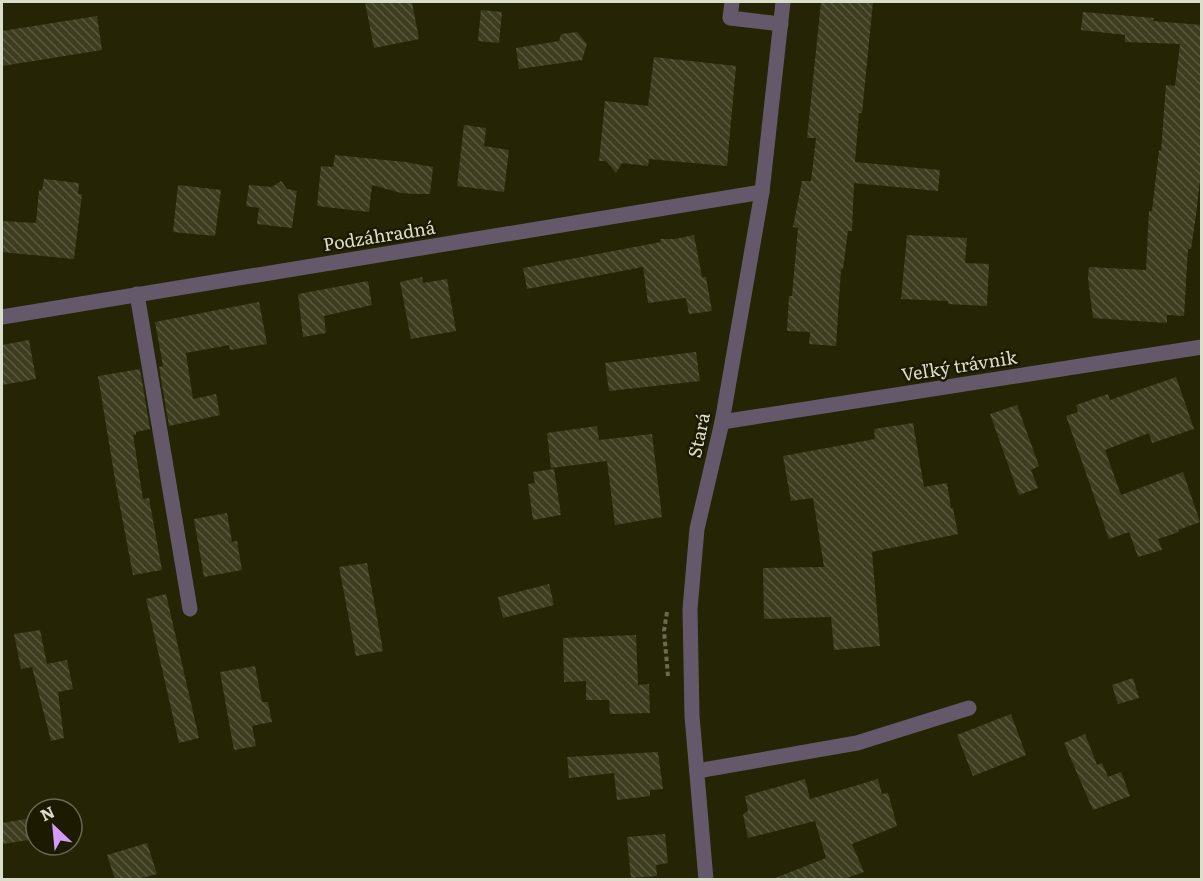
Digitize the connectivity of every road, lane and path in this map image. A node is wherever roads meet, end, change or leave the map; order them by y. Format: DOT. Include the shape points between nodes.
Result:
graph roads {
  1 [pos="732,2"];
  2 [pos="783,2"];
  3 [pos="781,24"];
  4 [pos="762,192"];
  5 [pos="137,294"];
  6 [pos="2,317"];
  7 [pos="1202,347"];
  8 [pos="722,422"];
  9 [pos="190,609"];
  10 [pos="969,708"];
  11 [pos="697,771"];
  12 [pos="706,879"];
  1 -- 3 [label="street" via="730,18"];
  2 -- 3 [label="street, Stará"];
  3 -- 4 [label="street, Stará"];
  4 -- 5 [label="street, Podzáhradná"];
  4 -- 8 [label="street, Stará"];
  5 -- 6 [label="street, Podzáhradná"];
  5 -- 9 [label="street"];
  7 -- 8 [label="street, Veľký trávnik"];
  8 -- 11 [label="street, Stará" via="697,529 690,609"];
  10 -- 11 [label="street" via="857,743"];
  11 -- 12 [label="street, Stará"];
}
